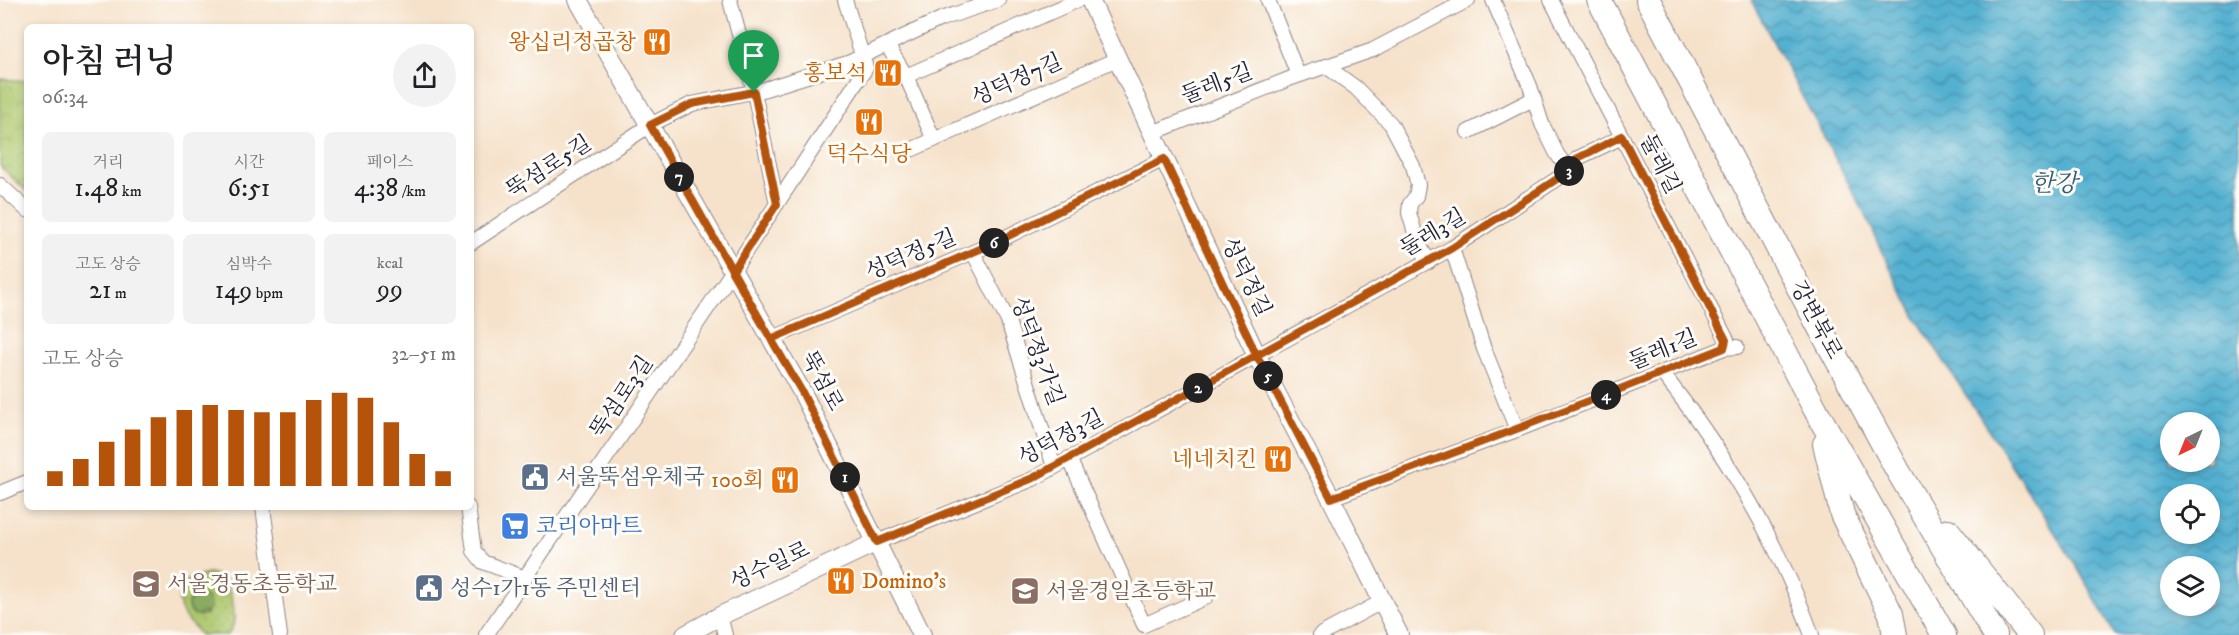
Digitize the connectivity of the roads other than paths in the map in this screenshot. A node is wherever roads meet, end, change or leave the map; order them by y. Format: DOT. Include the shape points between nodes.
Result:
graph roads {
  1 [pos="578,0"];
  2 [pos="730,0"];
  3 [pos="845,0"];
  4 [pos="998,0"];
  5 [pos="1078,0"];
  6 [pos="1090,0"];
  7 [pos="1268,0"];
  8 [pos="1468,0"];
  9 [pos="1493,0"];
  10 [pos="1551,0"];
  11 [pos="1599,0"];
  12 [pos="1648,0"];
  13 [pos="887,45"];
  14 [pos="862,56"];
  15 [pos="1117,59"];
  16 [pos="1326,66"];
  17 [pos="1298,75"];
  18 [pos="906,76"];
  19 [pos="754,92"];
  20 [pos="1533,99"];
  21 [pos="650,125"];
  22 [pos="1468,132"];
  23 [pos="1152,133"];
  24 [pos="1622,136"];
  25 [pos="934,140"];
  26 [pos="913,149"];
  27 [pos="1164,159"];
  28 [pos="1569,171"];
  29 [pos="0,185"];
  30 [pos="777,204"];
  31 [pos="24,207"];
  32 [pos="474,241"];
  33 [pos="1452,248"];
  34 [pos="974,252"];
  35 [pos="1429,262"];
  36 [pos="732,272"];
  37 [pos="771,339"];
  38 [pos="1731,347"];
  39 [pos="1257,356"];
  40 [pos="1662,373"];
  41 [pos="1818,416"];
  42 [pos="1517,430"];
  43 [pos="1069,458"];
  44 [pos="1892,460"];
  45 [pos="1054,467"];
  46 [pos="24,483"];
  47 [pos="0,493"];
  48 [pos="1331,498"];
  49 [pos="264,510"];
  50 [pos="468,510"];
  51 [pos="877,542"];
  52 [pos="525,578"];
  53 [pos="1206,597"];
  54 [pos="1383,601"];
  55 [pos="720,616"];
  56 [pos="280,635"];
  57 [pos="486,635"];
  58 [pos="685,635"];
  59 [pos="725,635"];
  60 [pos="922,635"];
  61 [pos="1320,635"];
  62 [pos="1399,635"];
  63 [pos="1812,635"];
  64 [pos="1895,635"];
  65 [pos="1944,635"];
  66 [pos="1995,635"];
  67 [pos="2030,635"];
  1 -- 21 [label="street, 뚝섬로"];
  2 -- 19 [label="street"];
  3 -- 14 [label="street"];
  4 -- 13 [label="street, 뚝섬로5길" via="941,19"];
  5 -- 18 [label="street"];
  6 -- 15 [label="street, 성덕정길"];
  7 -- 17 [label="street"];
  8 -- 16 [label="street, 둘레5길" via="1373,50"];
  9 -- 20 [label="street"];
  10 -- 24 [label="street, 둘레길"];
  11 -- 41 [label="highway, 강변북로"];
  12 -- 44 [label="highway, 강변북로"];
  13 -- 14 [label="street, 뚝섬로5길"];
  13 -- 18 [label="street"];
  14 -- 19 [label="street, 뚝섬로5길"];
  14 -- 30 [label="street, 뚝섬로3길" via="866,68"];
  15 -- 23 [label="street, 성덕정길"];
  15 -- 25 [label="street, 성덕정7길"];
  16 -- 17 [label="street, 둘레5길"];
  16 -- 35 [label="street" via="1356,88 1391,124 1413,166 1418,185 1409,213 1418,243"];
  17 -- 23 [label="street, 둘레5길"];
  18 -- 25 [label="street"];
  19 -- 21 [label="street, 뚝섬로5길" via="692,104"];
  19 -- 30 [label="street"];
  20 -- 22 [label="street"];
  20 -- 28 [label="street" via="1553,147"];
  21 -- 32 [label="street, 뚝섬로5길"];
  21 -- 36 [label="street, 뚝섬로"];
  23 -- 27 [label="street, 성덕정길"];
  24 -- 28 [label="street, 둘레3길" via="1578,158"];
  24 -- 38 [label="street, 둘레길"];
  25 -- 26 [label="street, 성덕정7길"];
  27 -- 34 [label="street, 성덕정5길"];
  27 -- 39 [label="street, 성덕정길"];
  28 -- 33 [label="street, 둘레3길"];
  29 -- 31 [label="street"];
  30 -- 36 [label="street, 뚝섬로3길"];
  33 -- 35 [label="street, 둘레3길"];
  33 -- 42 [label="street" via="1484,349"];
  34 -- 37 [label="street, 성덕정5길"];
  34 -- 45 [label="street, 성덕정3가길" via="1008,321"];
  35 -- 39 [label="street, 둘레3길"];
  36 -- 37 [label="street, 뚝섬로"];
  36 -- 52 [label="street, 뚝섬로3길"];
  37 -- 51 [label="street, 뚝섬로"];
  38 -- 40 [label="street, 둘레1길"];
  39 -- 43 [label="street, 성덕정3길"];
  39 -- 48 [label="street, 성덕정길"];
  40 -- 42 [label="street, 둘레1길"];
  40 -- 63 [label="street" via="1703,428 1747,499"];
  41 -- 64 [label="highway" via="1842,514 1892,614"];
  41 -- 65 [label="highway, 강변북로"];
  42 -- 48 [label="street, 둘레1길"];
  43 -- 45 [label="street, 성덕정3길"];
  43 -- 53 [label="street" via="1144,625"];
  44 -- 66 [label="highway, 강변북로"];
  44 -- 67 [label="highway"];
  45 -- 51 [label="street, 성덕정3길"];
  46 -- 47 [label="street"];
  48 -- 54 [label="street, 성덕정길"];
  49 -- 56 [label="street"];
  50 -- 52 [label="street" via="474,551 483,562"];
  51 -- 55 [label="street, 성수일로"];
  51 -- 60 [label="street, 뚝섬로"];
  52 -- 57 [label="street, 뚝섬로3길"];
  54 -- 61 [label="street"];
  54 -- 62 [label="street, 성덕정길"];
  55 -- 58 [label="street, 성수일로"];
  55 -- 59 [label="street"];
}
